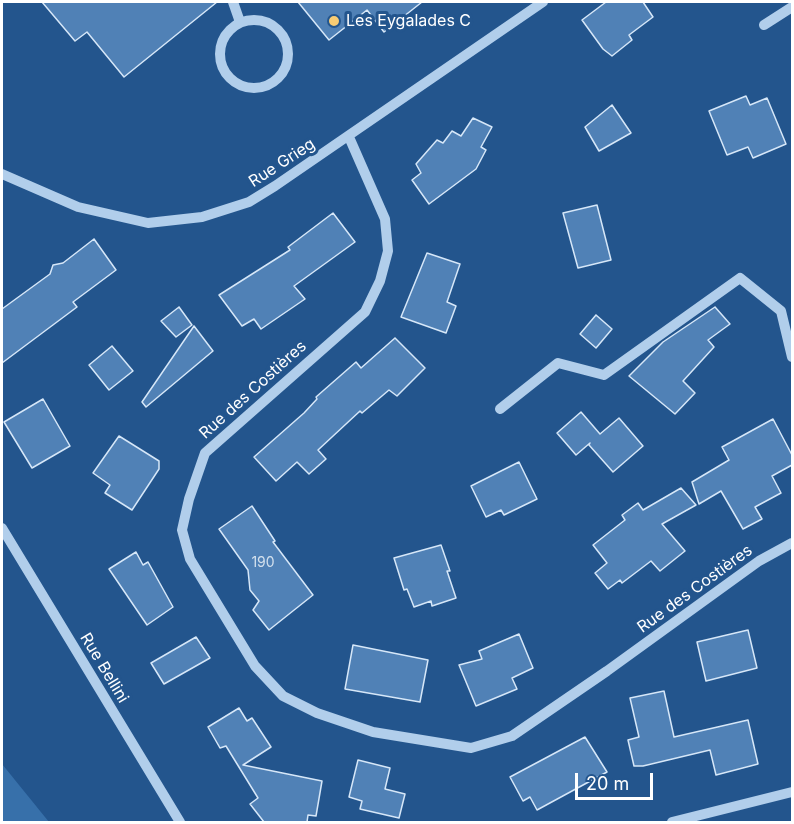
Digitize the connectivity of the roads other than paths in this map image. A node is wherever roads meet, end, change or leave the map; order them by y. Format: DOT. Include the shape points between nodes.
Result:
graph roads {
  1 [pos="233,2"];
  2 [pos="543,2"];
  3 [pos="792,7"];
  4 [pos="240,22"];
  5 [pos="764,25"];
  6 [pos="348,137"];
  7 [pos="2,174"];
  8 [pos="792,357"];
  9 [pos="500,409"];
  10 [pos="2,528"];
  11 [pos="792,543"];
  12 [pos="792,792"];
  13 [pos="180,822"];
  14 [pos="672,822"];
  1 -- 4 [label="street"];
  2 -- 6 [label="street, Rue Grieg"];
  3 -- 5 [label="street"];
  4 -- 4 [label="street" via="223,38 220,60 231,80 241,86 263,87 282,75 289,53 287,42 273,24 250,19"];
  6 -- 7 [label="street, Rue Grieg" via="249,202 202,217 148,223 78,207"];
  6 -- 11 [label="street, Rue des Costières" via="385,219 388,251 380,281 365,312 205,453 182,530 190,559 255,666 284,696 317,713 373,732 471,748 512,736 759,561"];
  8 -- 9 [label="street" via="781,311 740,278 604,375 558,363"];
  10 -- 13 [label="street, Rue Bellini"];
  12 -- 14 [label="street"];
}
